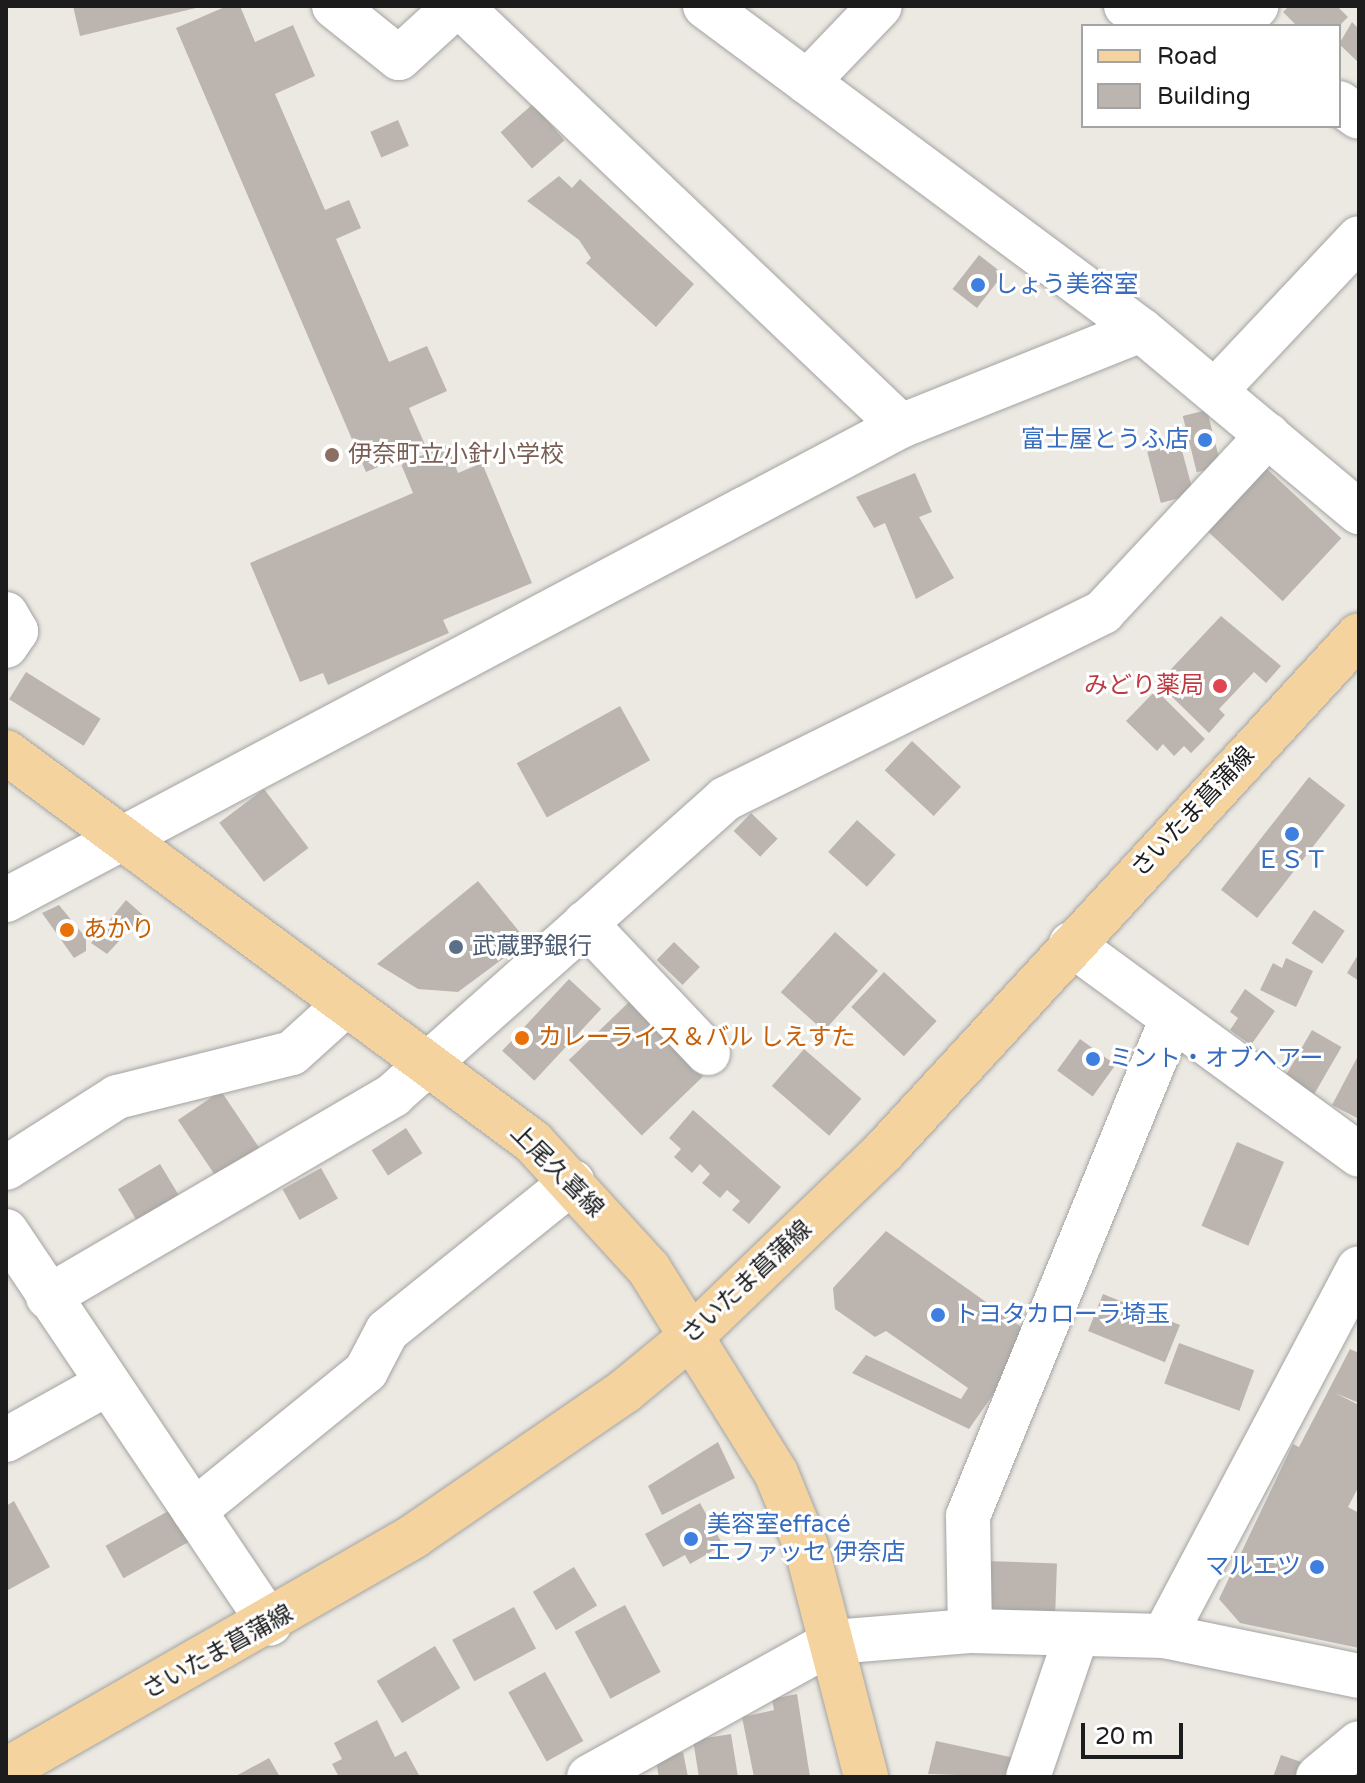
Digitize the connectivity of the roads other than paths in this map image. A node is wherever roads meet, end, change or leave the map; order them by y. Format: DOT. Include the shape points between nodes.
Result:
graph roads {
  1 [pos="334,6"];
  2 [pos="458,6"];
  3 [pos="705,6"];
  4 [pos="880,6"];
  5 [pos="1126,6"];
  6 [pos="1256,6"];
  7 [pos="1210,24"];
  8 [pos="1239,24"];
  9 [pos="807,82"];
  10 [pos="1341,104"];
  11 [pos="1359,117"];
  12 [pos="1359,238"];
  13 [pos="1141,330"];
  14 [pos="1215,391"];
  15 [pos="901,426"];
  16 [pos="1268,435"];
  17 [pos="1359,512"];
  18 [pos="6,614"];
  19 [pos="1359,635"];
  20 [pos="6,646"];
  21 [pos="6,752"];
  22 [pos="125,839"];
  23 [pos="6,900"];
  24 [pos="585,923"];
  25 [pos="1071,944"];
  26 [pos="345,1005"];
  27 [pos="1172,1018"];
  28 [pos="708,1053"];
  29 [pos="428,1061"];
  30 [pos="1359,1155"];
  31 [pos="6,1168"];
  32 [pos="572,1182"];
  33 [pos="6,1231"];
  34 [pos="1359,1268"];
  35 [pos="48,1297"];
  36 [pos="695,1333"];
  37 [pos="105,1385"];
  38 [pos="6,1440"];
  39 [pos="194,1511"];
  40 [pos="270,1624"];
  41 [pos="970,1631"];
  42 [pos="1077,1634"];
  43 [pos="1164,1636"];
  44 [pos="833,1642"];
  45 [pos="1359,1676"];
  46 [pos="1359,1743"];
  47 [pos="6,1770"];
  48 [pos="600,1774"];
  49 [pos="866,1777"];
  50 [pos="1028,1777"];
  51 [pos="1318,1777"];
  1 -- 2 [label="street" via="399,58"];
  2 -- 15 [label="street"];
  3 -- 9 [label="street"];
  4 -- 9 [label="street"];
  5 -- 7 [label="street"];
  6 -- 8 [label="street"];
  9 -- 13 [label="street"];
  10 -- 11 [label="street"];
  12 -- 14 [label="street"];
  13 -- 14 [label="street"];
  13 -- 15 [label="street"];
  14 -- 16 [label="street"];
  15 -- 22 [label="street"];
  16 -- 17 [label="street"];
  16 -- 24 [label="street" via="1103,612 725,799"];
  18 -- 20 [label="street" via="16,631"];
  19 -- 25 [label="main road, さいたま菖蒲線"];
  21 -- 22 [label="main road, 上尾久喜線"];
  22 -- 23 [label="street"];
  22 -- 26 [label="main road, 上尾久喜線"];
  24 -- 28 [label="street"];
  24 -- 29 [label="street"];
  25 -- 27 [label="street"];
  25 -- 36 [label="main road, さいたま菖蒲線" via="884,1151"];
  26 -- 29 [label="main road, 上尾久喜線"];
  26 -- 31 [label="street" via="292,1053 117,1097"];
  27 -- 30 [label="street"];
  27 -- 41 [label="street" via="968,1516"];
  29 -- 32 [label="main road, 上尾久喜線"];
  29 -- 35 [label="street" via="393,1095"];
  32 -- 36 [label="main road, 上尾久喜線"];
  32 -- 39 [label="street" via="387,1331 366,1371"];
  33 -- 35 [label="street"];
  34 -- 43 [label="street"];
  35 -- 37 [label="street"];
  36 -- 40 [label="main road, さいたま菖蒲線" via="529,1461"];
  36 -- 44 [label="main road, 上尾久喜線" via="776,1473 806,1546"];
  37 -- 38 [label="street"];
  37 -- 39 [label="street"];
  39 -- 40 [label="street"];
  40 -- 47 [label="main road, さいたま菖蒲線"];
  41 -- 42 [label="street"];
  41 -- 44 [label="street"];
  42 -- 43 [label="street"];
  42 -- 50 [label="street"];
  43 -- 45 [label="street"];
  44 -- 48 [label="street"];
  44 -- 49 [label="main road, 上尾久喜線"];
  46 -- 51 [label="street"];
}
